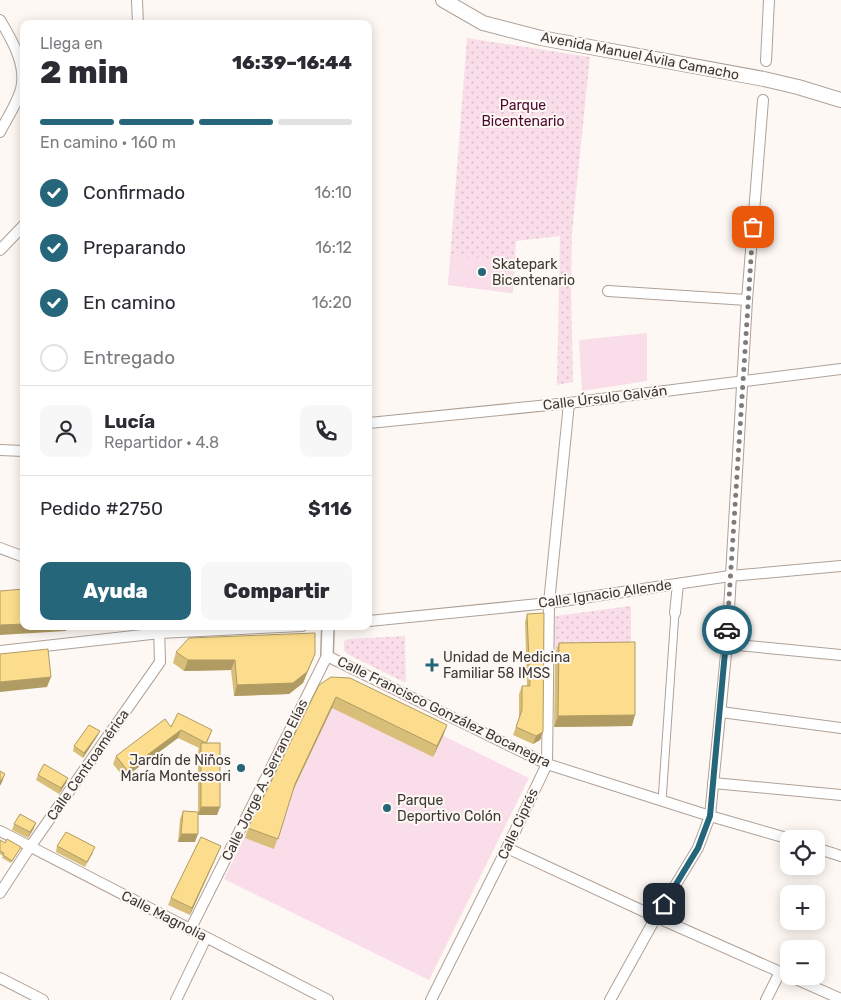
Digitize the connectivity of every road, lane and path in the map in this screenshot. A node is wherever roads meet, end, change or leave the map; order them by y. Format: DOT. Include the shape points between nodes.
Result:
graph roads {
  1 [pos="137,0"];
  2 [pos="443,0"];
  3 [pos="769,0"];
  4 [pos="0,20"];
  5 [pos="138,20"];
  6 [pos="766,61"];
  7 [pos="20,63"];
  8 [pos="20,91"];
  9 [pos="763,100"];
  10 [pos="841,100"];
  11 [pos="0,132"];
  12 [pos="20,228"];
  13 [pos="3,243"];
  14 [pos="608,291"];
  15 [pos="747,300"];
  16 [pos="841,370"];
  17 [pos="743,381"];
  18 [pos="569,403"];
  19 [pos="372,423"];
  20 [pos="0,450"];
  21 [pos="20,451"];
  22 [pos="0,548"];
  23 [pos="20,556"];
  24 [pos="841,566"];
  25 [pos="730,576"];
  26 [pos="678,584"];
  27 [pos="549,603"];
  28 [pos="675,613"];
  29 [pos="372,621"];
  30 [pos="153,630"];
  31 [pos="160,630"];
  32 [pos="328,630"];
  33 [pos="727,644"];
  34 [pos="0,651"];
  35 [pos="841,655"];
  36 [pos="327,656"];
  37 [pos="721,712"];
  38 [pos="841,728"];
  39 [pos="547,764"];
  40 [pos="714,783"];
  41 [pos="841,795"];
  42 [pos="662,801"];
  43 [pos="710,816"];
  44 [pos="0,831"];
  45 [pos="780,836"];
  46 [pos="30,847"];
  47 [pos="507,848"];
  48 [pos="825,851"];
  49 [pos="841,856"];
  50 [pos="0,893"];
  51 [pos="656,917"];
  52 [pos="190,930"];
  53 [pos="206,938"];
  54 [pos="780,972"];
  55 [pos="0,978"];
  56 [pos="780,982"];
  57 [pos="809,985"];
  58 [pos="841,999"];
  59 [pos="43,1000"];
  60 [pos="176,1000"];
  61 [pos="328,1000"];
  62 [pos="431,1000"];
  63 [pos="610,1000"];
  64 [pos="766,1000"];
  1 -- 5 [label="street"];
  2 -- 10 [label="main road, Avenida Manuel Ávila Camacho" via="491,26 764,79"];
  3 -- 6 [label="street"];
  4 -- 7 [label="street"];
  8 -- 11 [label="street"];
  9 -- 15 [label="street"];
  12 -- 13 [label="street"];
  14 -- 15 [label="street"];
  15 -- 17 [label="street"];
  16 -- 17 [label="street, Calle Úrsulo Galván"];
  17 -- 18 [label="street, Calle Úrsulo Galván"];
  17 -- 25 [label="street"];
  18 -- 19 [label="street, Calle Úrsulo Galván"];
  18 -- 27 [label="street, Calle Ciprés"];
  20 -- 21 [label="street"];
  22 -- 23 [label="street"];
  24 -- 25 [label="street, Calle Ignacio Allende"];
  25 -- 26 [label="street, Calle Ignacio Allende"];
  25 -- 33 [label="street"];
  26 -- 27 [label="street, Calle Ignacio Allende"];
  26 -- 28 [label="street"];
  27 -- 29 [label="street, Calle Ignacio Allende"];
  27 -- 39 [label="street, Calle Ciprés"];
  28 -- 42 [label="street"];
  30 -- 34 [label="street"];
  31 -- 46 [label="street, Calle Centroamérica" via="160,662"];
  32 -- 36 [label="street, Calle Jorge A. Serrano Elías"];
  33 -- 35 [label="street"];
  33 -- 37 [label="street"];
  36 -- 39 [label="street, Calle Francisco González Bocanegra"];
  36 -- 52 [label="street, Calle Jorge A. Serrano Elías"];
  37 -- 38 [label="street"];
  37 -- 40 [label="street"];
  39 -- 42 [label="street, Calle Francisco González Bocanegra"];
  39 -- 47 [label="street, Calle Ciprés"];
  40 -- 41 [label="street"];
  40 -- 43 [label="street"];
  42 -- 43 [label="street, Calle Francisco González Bocanegra"];
  43 -- 45 [label="street, Calle Francisco González Bocanegra"];
  43 -- 51 [label="street" via="698,848"];
  44 -- 46 [label="street, Calle Magnolia"];
  46 -- 50 [label="street, Calle Centroamérica"];
  46 -- 52 [label="street, Calle Magnolia"];
  47 -- 51 [label="street"];
  47 -- 62 [label="street, Calle Ciprés"];
  48 -- 49 [label="street"];
  51 -- 54 [label="street"];
  51 -- 63 [label="street"];
  52 -- 53 [label="street, Calle Magnolia"];
  53 -- 60 [label="street"];
  53 -- 61 [label="street, Calle Magnolia"];
  55 -- 59 [label="street"];
  56 -- 64 [label="street"];
  57 -- 58 [label="street"];
}
